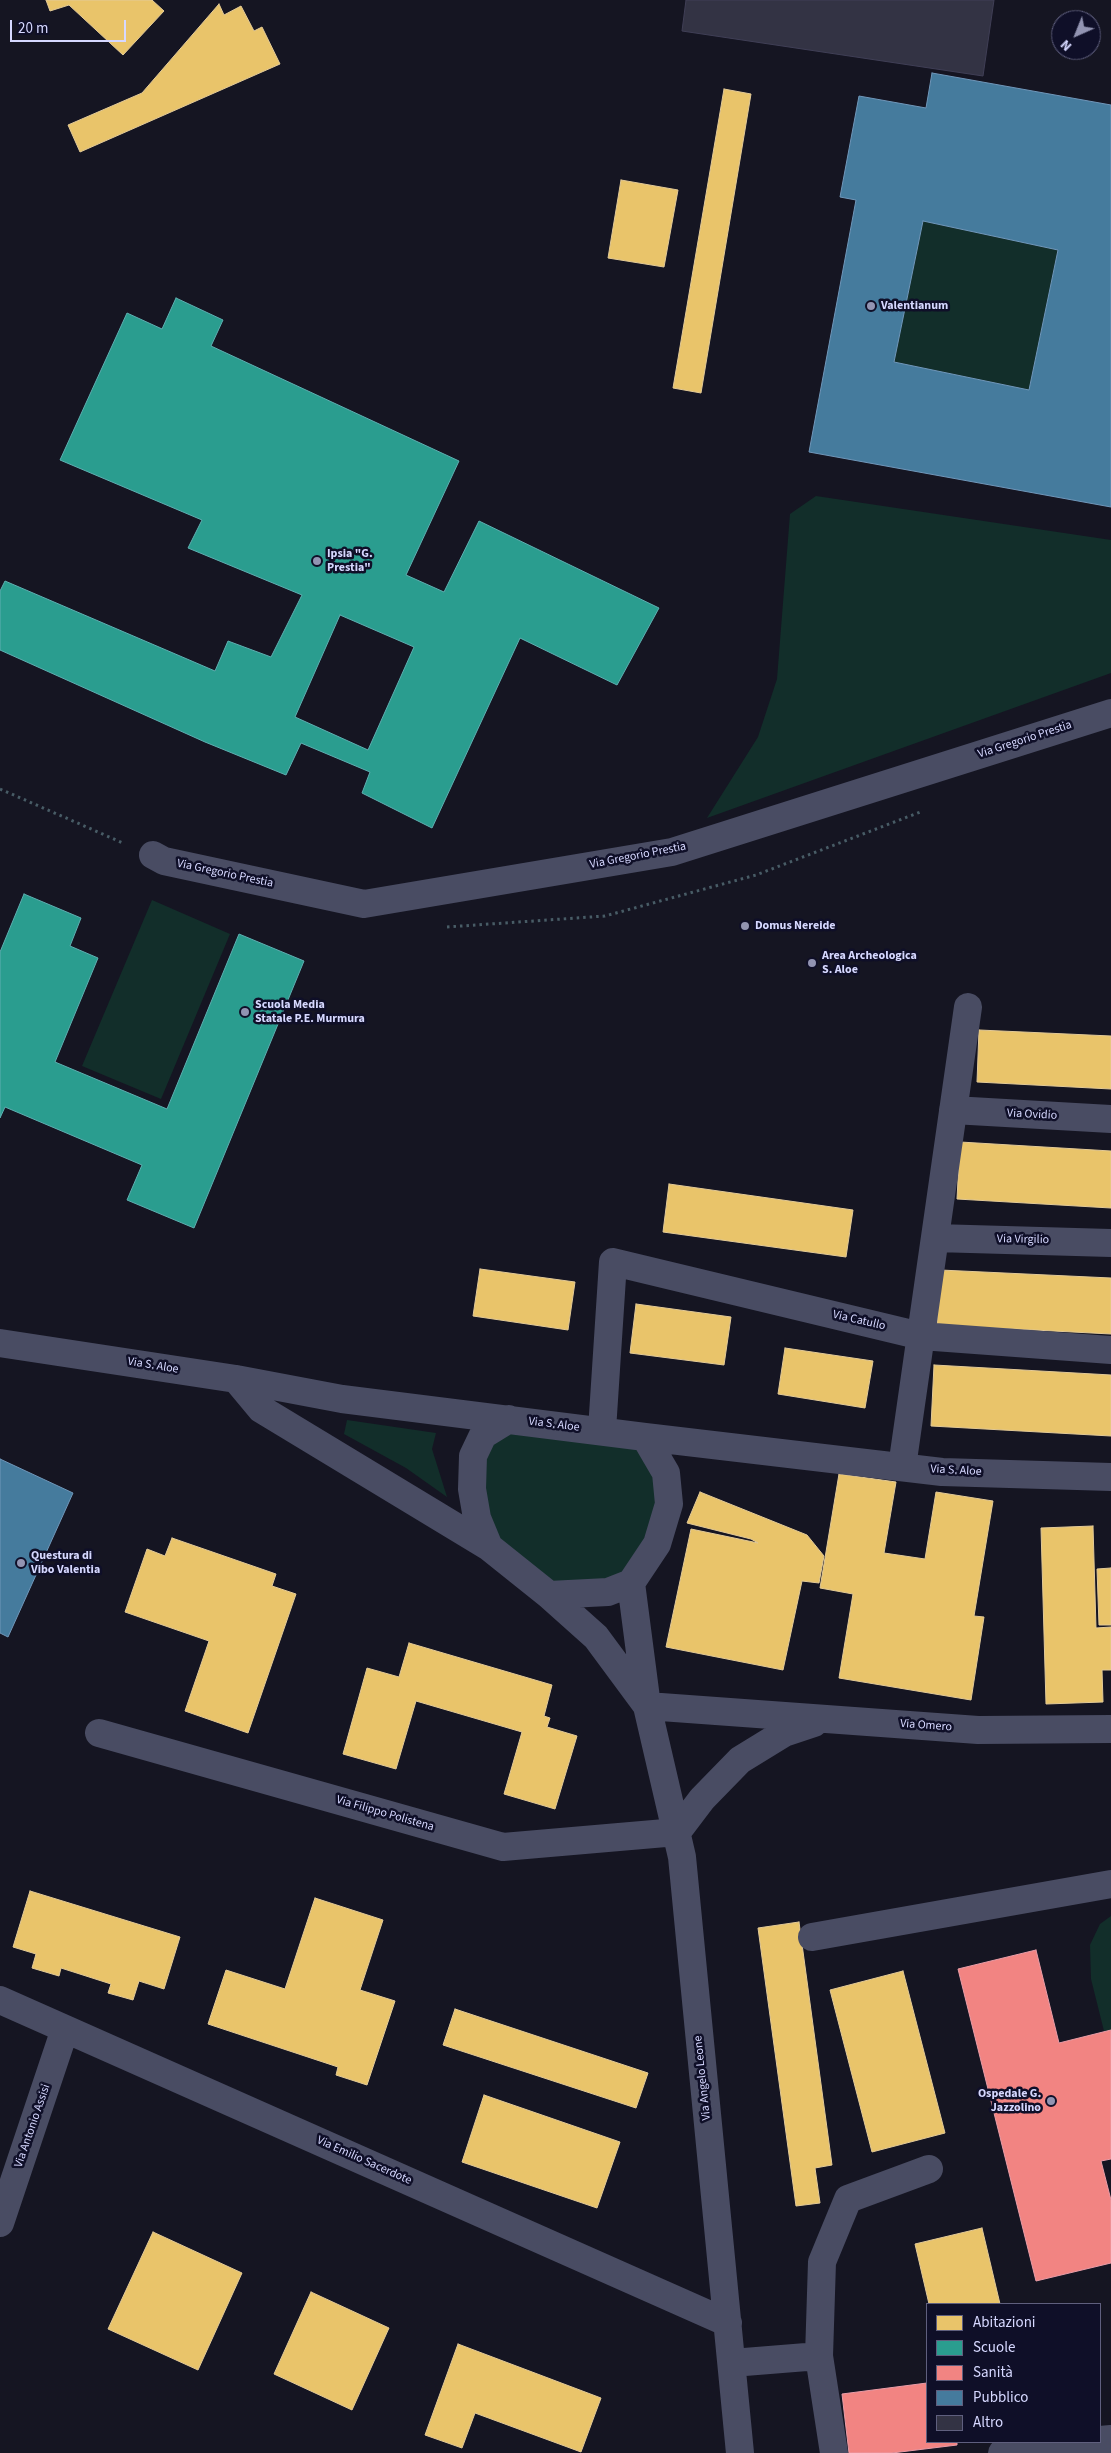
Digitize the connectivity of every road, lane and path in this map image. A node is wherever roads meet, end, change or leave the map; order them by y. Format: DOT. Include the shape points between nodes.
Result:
graph roads {
  1 [pos="1111,713"];
  2 [pos="0,789"];
  3 [pos="153,855"];
  4 [pos="968,1007"];
  5 [pos="953,1110"];
  6 [pos="1111,1119"];
  7 [pos="935,1238"];
  8 [pos="1111,1243"];
  9 [pos="921,1336"];
  10 [pos="0,1343"];
  11 [pos="1111,1350"];
  12 [pos="236,1379"];
  13 [pos="509,1419"];
  14 [pos="602,1430"];
  15 [pos="644,1437"];
  16 [pos="902,1467"];
  17 [pos="1111,1477"];
  18 [pos="489,1547"];
  19 [pos="632,1583"];
  20 [pos="549,1595"];
  21 [pos="647,1706"];
  22 [pos="823,1720"];
  23 [pos="1111,1729"];
  24 [pos="99,1733"];
  25 [pos="677,1832"];
  26 [pos="1111,1884"];
  27 [pos="812,1937"];
  28 [pos="0,2000"];
  29 [pos="65,2029"];
  30 [pos="929,2169"];
  31 [pos="0,2223"];
  32 [pos="728,2323"];
  33 [pos="820,2356"];
  34 [pos="732,2363"];
  35 [pos="1079,2443"];
  36 [pos="740,2453"];
  37 [pos="834,2453"];
  38 [pos="1002,2453"];
  1 -- 3 [label="street, Via Gregorio Prestia" via="672,852 364,904 164,861"];
  2 -- 3 [label="path"];
  4 -- 5 [label="street"];
  5 -- 6 [label="street, Via Ovidio"];
  5 -- 7 [label="street"];
  7 -- 8 [label="street, Via Virgilio"];
  7 -- 9 [label="street"];
  9 -- 11 [label="street, Via Catullo"];
  9 -- 14 [label="street, Via Catullo" via="612,1262"];
  9 -- 16 [label="street"];
  10 -- 12 [label="street, Via S. Aloe"];
  12 -- 13 [label="street, Via S. Aloe" via="342,1399"];
  12 -- 18 [label="street" via="262,1409"];
  13 -- 14 [label="street, Via S. Aloe"];
  13 -- 18 [label="street" via="483,1435 473,1456 472,1489 477,1518"];
  14 -- 15 [label="street, Via S. Aloe"];
  15 -- 16 [label="street, Via S. Aloe"];
  15 -- 19 [label="street" via="666,1473 670,1504 657,1544"];
  16 -- 17 [label="street, Via S. Aloe" via="942,1472"];
  18 -- 20 [label="street"];
  19 -- 20 [label="street" via="608,1592"];
  19 -- 21 [label="street, Via Angelo Leone"];
  20 -- 21 [label="street" via="596,1637"];
  21 -- 22 [label="street, Via Omero"];
  21 -- 25 [label="street, Via Angelo Leone"];
  22 -- 23 [label="street, Via Omero" via="978,1730"];
  22 -- 25 [label="street" via="784,1733 740,1760 702,1799"];
  24 -- 25 [label="street, Via Filippo Polistena" via="503,1847"];
  25 -- 32 [label="street, Via Angelo Leone"];
  26 -- 27 [label="street"];
  28 -- 29 [label="street, Via Emilio Sacerdote"];
  29 -- 31 [label="street, Via Antonio Assisi"];
  29 -- 32 [label="street, Via Emilio Sacerdote"];
  30 -- 33 [label="street" via="848,2199 822,2262"];
  32 -- 34 [label="street, Via Angelo Leone"];
  33 -- 34 [label="street"];
  33 -- 37 [label="street"];
  34 -- 36 [label="street, Via Angelo Leone"];
  35 -- 38 [label="street"];
}
